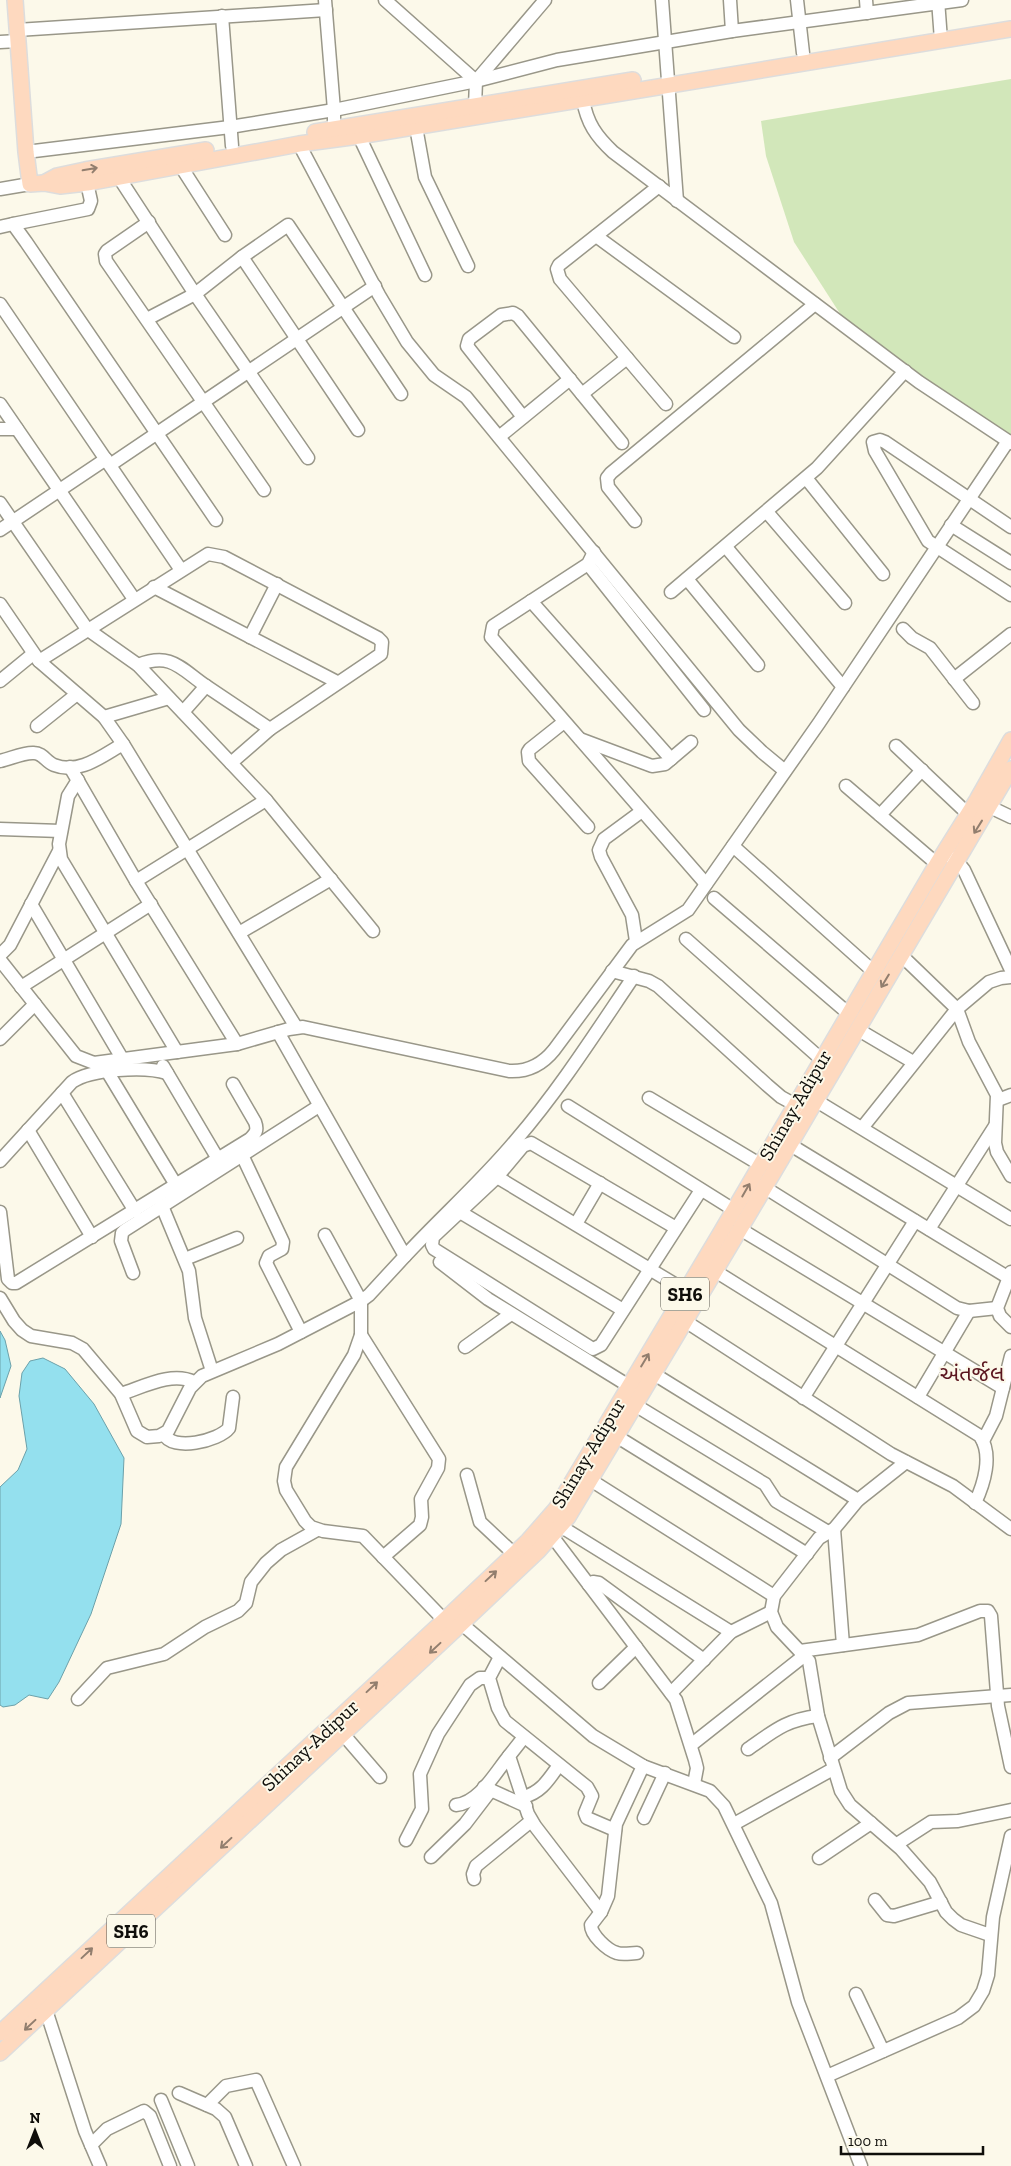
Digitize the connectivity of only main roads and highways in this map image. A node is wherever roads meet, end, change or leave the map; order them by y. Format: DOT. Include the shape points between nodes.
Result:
graph roads {
  1 [pos="15,0"];
  2 [pos="1011,19"];
  3 [pos="1011,29"];
  4 [pos="941,35"];
  5 [pos="669,80"];
  6 [pos="37,183"];
  7 [pos="1011,740"];
  8 [pos="1011,770"];
  9 [pos="946,859"];
  10 [pos="806,1106"];
  11 [pos="452,1619"];
  12 [pos="278,1784"];
  13 [pos="75,1973"];
  14 [pos="0,2033"];
  15 [pos="0,2053"];
  1 -- 6 [label="main road" via="26,152"];
  2 -- 4 [label="main road"];
  3 -- 4 [label="main road"];
  4 -- 5 [label="main road"];
  4 -- 5 [label="main road" via="803,53"];
  6 -- 5 [label="main road, one-way" via="85,170 334,129"];
  5 -- 6 [label="main road" via="583,100 300,144 87,182 60,186"];
  7 -- 9 [label="main road, Shinay-Adipur / SH6"];
  8 -- 9 [label="main road, Shinay-Adipur / SH6, one-way" via="990,807"];
  9 -- 10 [label="main road, Shinay-Adipur / SH6, one-way" via="901,955"];
  9 -- 10 [label="main road, Shinay-Adipur / SH6" via="822,1060"];
  11 -- 10 [label="main road, Shinay-Adipur / SH6, one-way" via="556,1509 761,1165"];
  10 -- 11 [label="main road, Shinay-Adipur / SH6" via="789,1144 740,1230 556,1531"];
  12 -- 11 [label="main road, Shinay-Adipur / SH6, one-way"];
  11 -- 12 [label="main road, Shinay-Adipur / SH6, one-way" via="343,1734"];
  12 -- 13 [label="main road, Shinay-Adipur / SH6"];
  13 -- 14 [label="main road, Shinay-Adipur / SH6"];
  13 -- 15 [label="main road, Shinay-Adipur / SH6, one-way" via="46,2010"];
}
